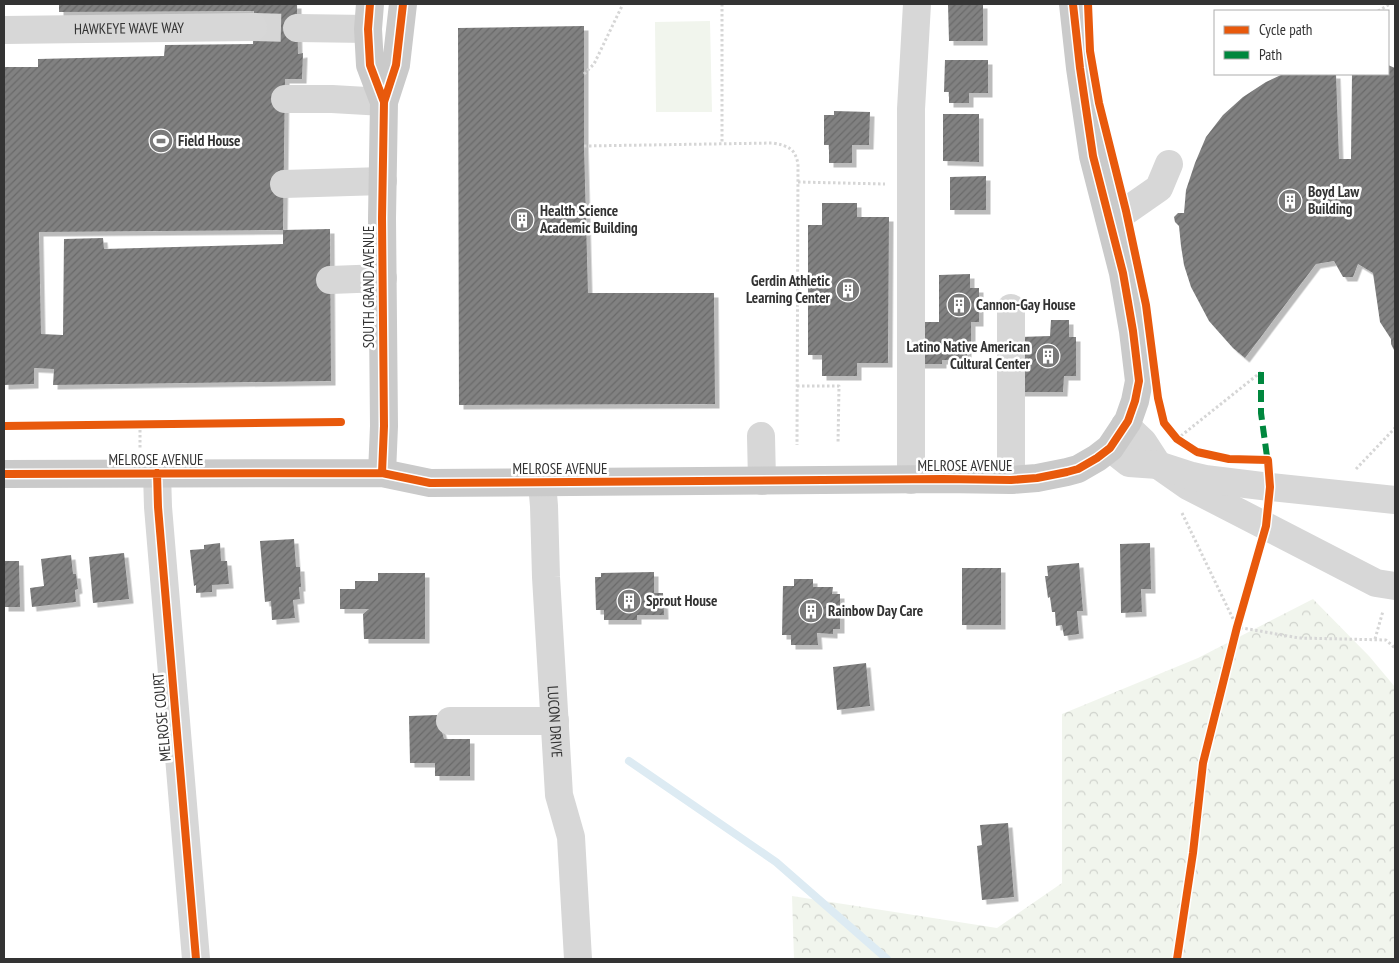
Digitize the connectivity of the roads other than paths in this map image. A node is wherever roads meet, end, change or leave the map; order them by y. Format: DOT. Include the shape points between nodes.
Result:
graph roads {
  1 [pos="403,4"];
  2 [pos="918,4"];
  3 [pos="1073,4"];
  4 [pos="369,16"];
  5 [pos="253,27"];
  6 [pos="297,28"];
  7 [pos="4,30"];
  8 [pos="285,99"];
  9 [pos="384,102"];
  10 [pos="1170,164"];
  11 [pos="383,182"];
  12 [pos="284,184"];
  13 [pos="1109,217"];
  14 [pos="383,278"];
  15 [pos="330,280"];
  16 [pos="1011,308"];
  17 [pos="1125,425"];
  18 [pos="761,436"];
  19 [pos="1110,448"];
  20 [pos="1158,466"];
  21 [pos="156,473"];
  22 [pos="382,473"];
  23 [pos="4,474"];
  24 [pos="911,480"];
  25 [pos="1011,480"];
  26 [pos="762,481"];
  27 [pos="542,483"];
  28 [pos="1395,500"];
  29 [pos="1395,586"];
  30 [pos="450,721"];
  31 [pos="555,721"];
  32 [pos="196,959"];
  33 [pos="578,959"];
  1 -- 9 [label="main road, SOUTH GRAND AVENUE" via="396,65"];
  2 -- 24 [label="street" via="911,109"];
  3 -- 13 [label="main road" via="1093,156"];
  4 -- 6 [label="street"];
  4 -- 9 [label="main road, SOUTH GRAND AVENUE" via="370,65"];
  5 -- 7 [label="street, HAWKEYE WAVE WAY"];
  8 -- 9 [label="street"];
  9 -- 11 [label="main road, SOUTH GRAND AVENUE"];
  10 -- 13 [label="street" via="1159,188 1126,211"];
  11 -- 12 [label="street"];
  11 -- 14 [label="main road, SOUTH GRAND AVENUE"];
  13 -- 17 [label="main road" via="1123,272 1139,381"];
  14 -- 15 [label="street"];
  14 -- 22 [label="main road, SOUTH GRAND AVENUE"];
  16 -- 25 [label="street"];
  17 -- 19 [label="main road"];
  17 -- 20 [label="street" via="1143,442"];
  18 -- 26 [label="street"];
  19 -- 20 [label="street" via="1129,463"];
  19 -- 25 [label="main road, MELROSE AVENUE" via="1072,470"];
  20 -- 28 [label="street" via="1205,479"];
  20 -- 29 [label="street" via="1188,486 1376,583"];
  21 -- 22 [label="main road, MELROSE AVENUE"];
  21 -- 23 [label="main road, MELROSE AVENUE"];
  21 -- 32 [label="street, MELROSE COURT"];
  22 -- 27 [label="main road, MELROSE AVENUE" via="430,483"];
  24 -- 25 [label="main road, MELROSE AVENUE"];
  24 -- 26 [label="main road, MELROSE AVENUE"];
  26 -- 27 [label="main road, MELROSE AVENUE"];
  27 -- 31 [label="street, LUCON DRIVE"];
  30 -- 31 [label="street"];
  31 -- 33 [label="street, LUCON DRIVE" via="559,795 571,837"];
}
